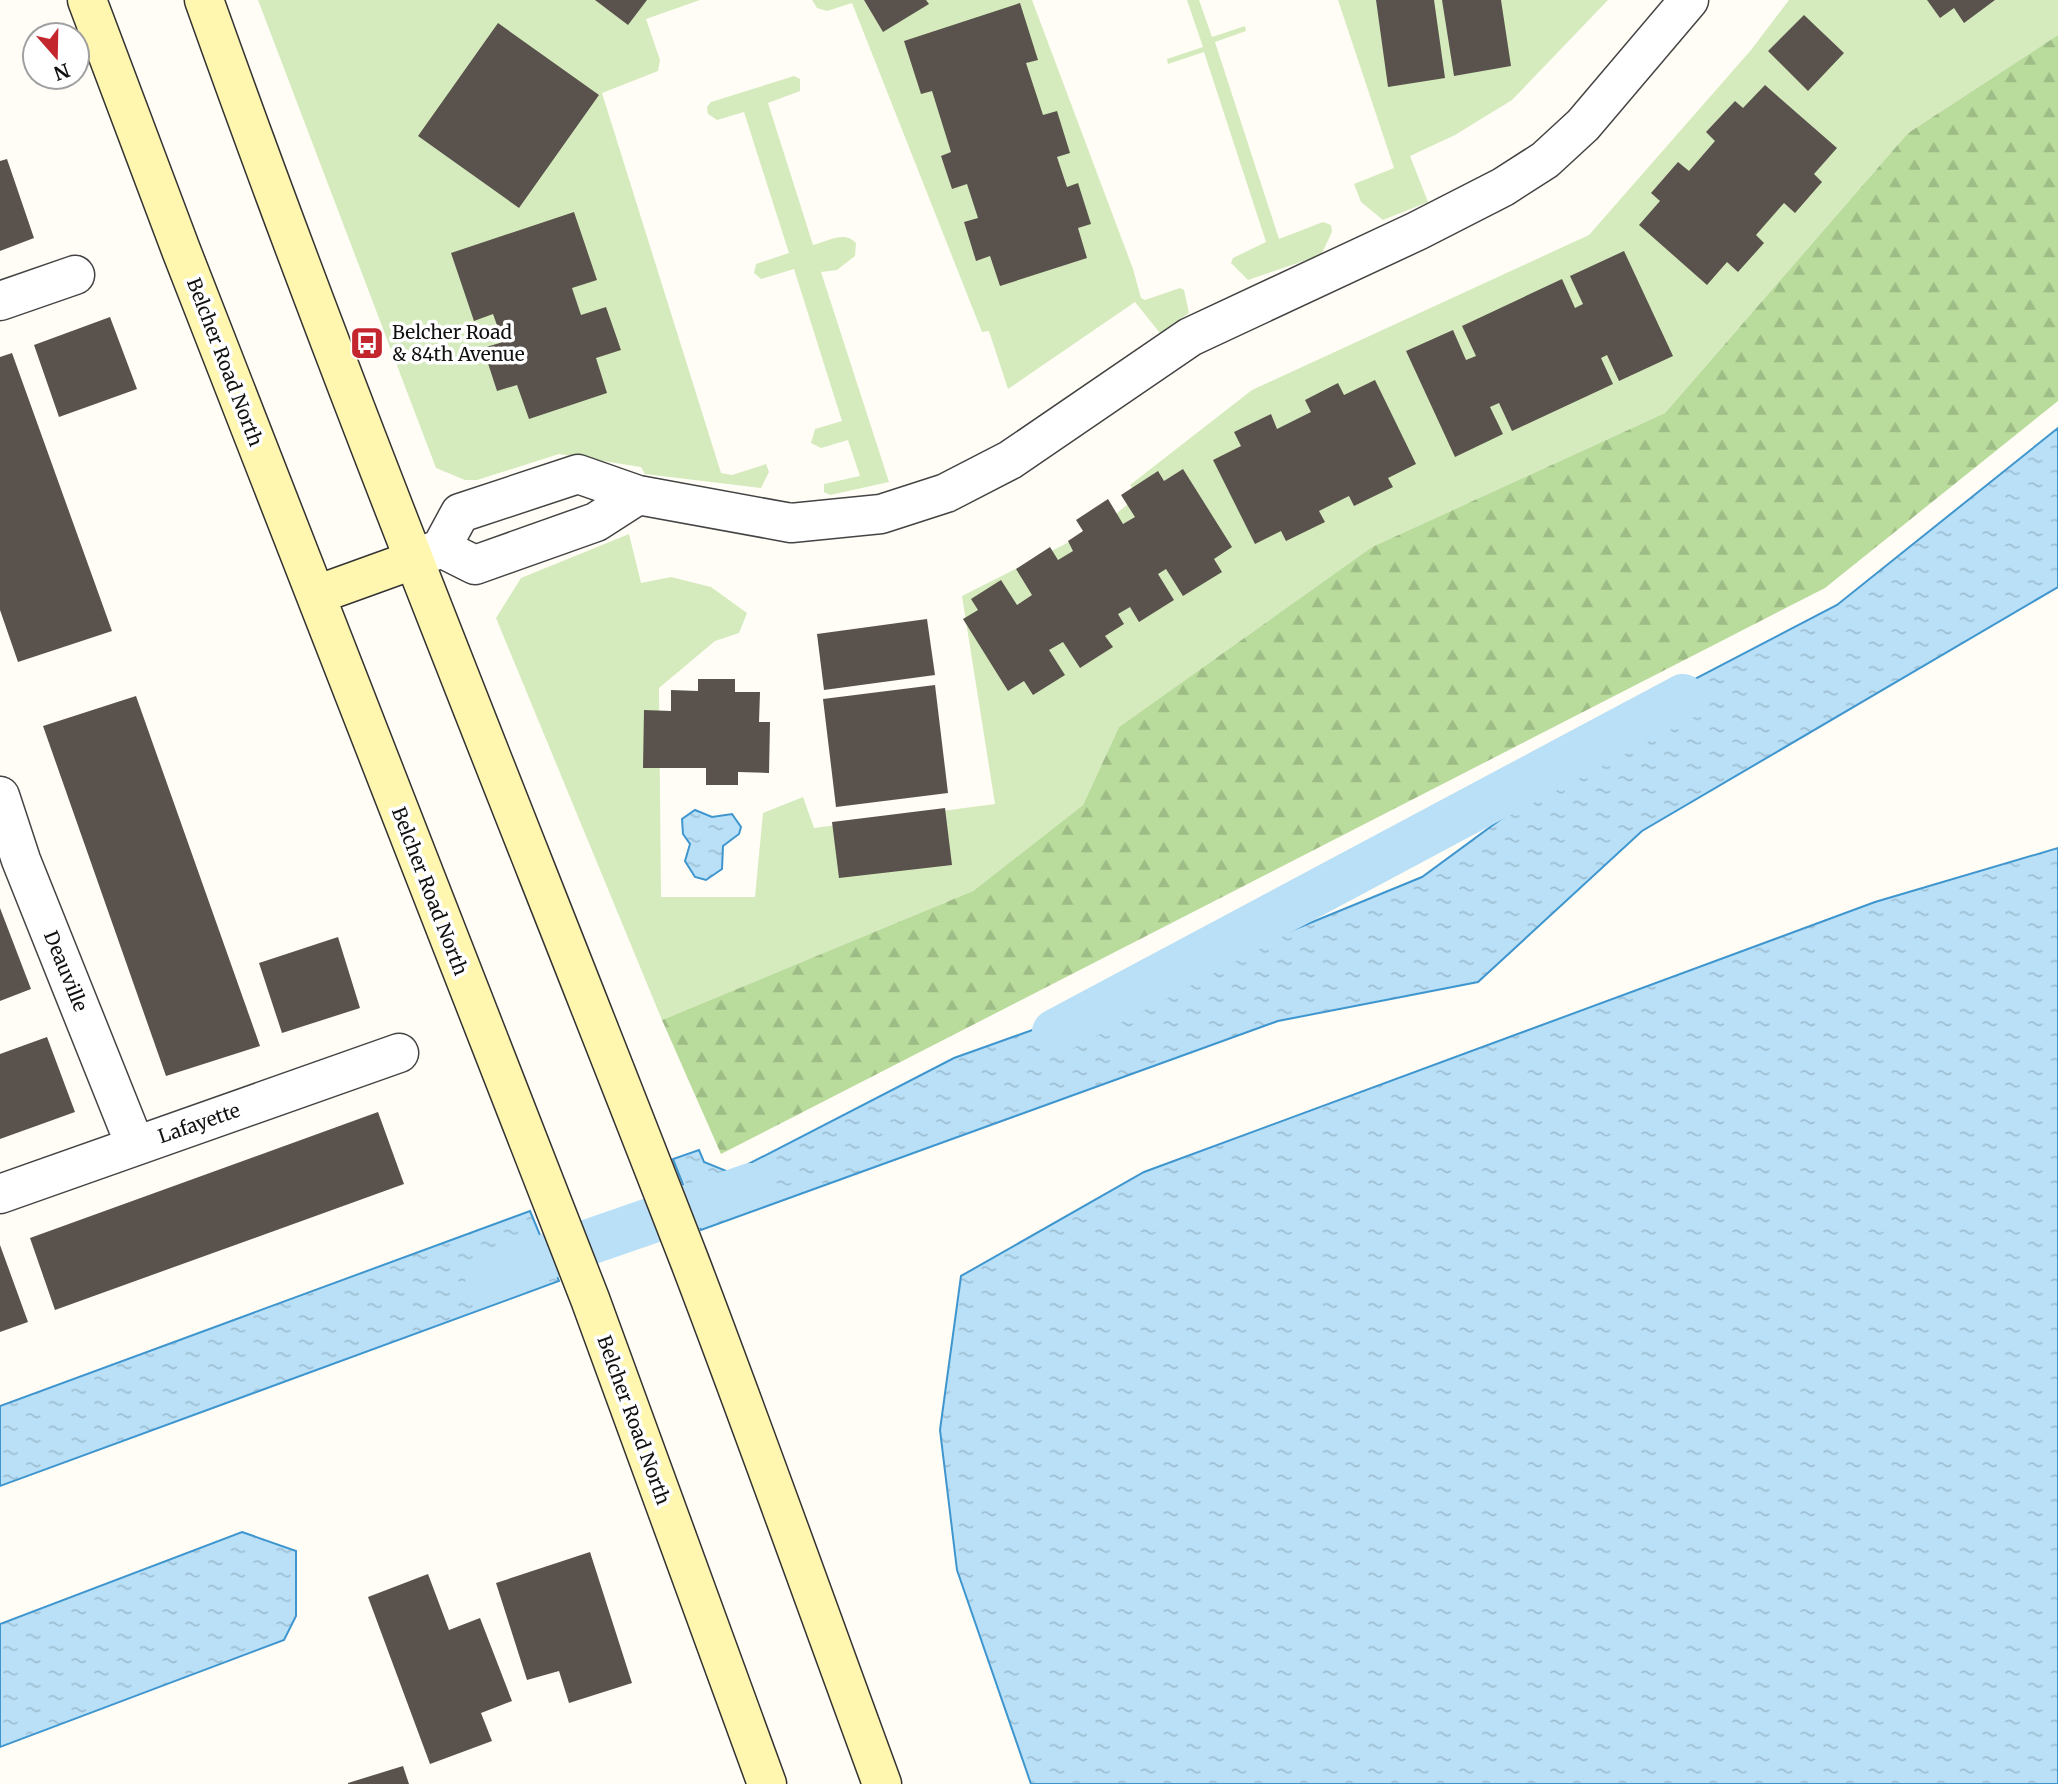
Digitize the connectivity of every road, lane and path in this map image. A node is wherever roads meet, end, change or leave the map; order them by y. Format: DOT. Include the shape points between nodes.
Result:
graph roads {
  1 [pos="87,0"];
  2 [pos="204,0"];
  3 [pos="1689,0"];
  4 [pos="75,275"];
  5 [pos="0,301"];
  6 [pos="638,495"];
  7 [pos="427,554"];
  8 [pos="316,595"];
  9 [pos="0,796"];
  10 [pos="11,864"];
  11 [pos="398,1053"];
  12 [pos="135,1145"];
  13 [pos="0,1194"];
  14 [pos="767,1784"];
  15 [pos="882,1784"];
  1 -- 8 [label="main road, Belcher Road North"];
  2 -- 7 [label="main road" via="281,216"];
  3 -- 6 [label="street" via="1583,125 1545,160 1417,231 1190,337 1010,460 946,493 881,514 791,523"];
  4 -- 5 [label="street"];
  6 -- 7 [label="street" via="596,522 475,565"];
  6 -- 7 [label="street" via="578,474 460,513"];
  7 -- 8 [label="main road"];
  7 -- 15 [label="main road"];
  8 -- 14 [label="main road, Belcher Road North" via="590,1299"];
  9 -- 10 [label="street, Deauville"];
  10 -- 12 [label="street, Deauville"];
  11 -- 12 [label="street, Lafayette"];
  12 -- 13 [label="street, Lafayette"];
}
